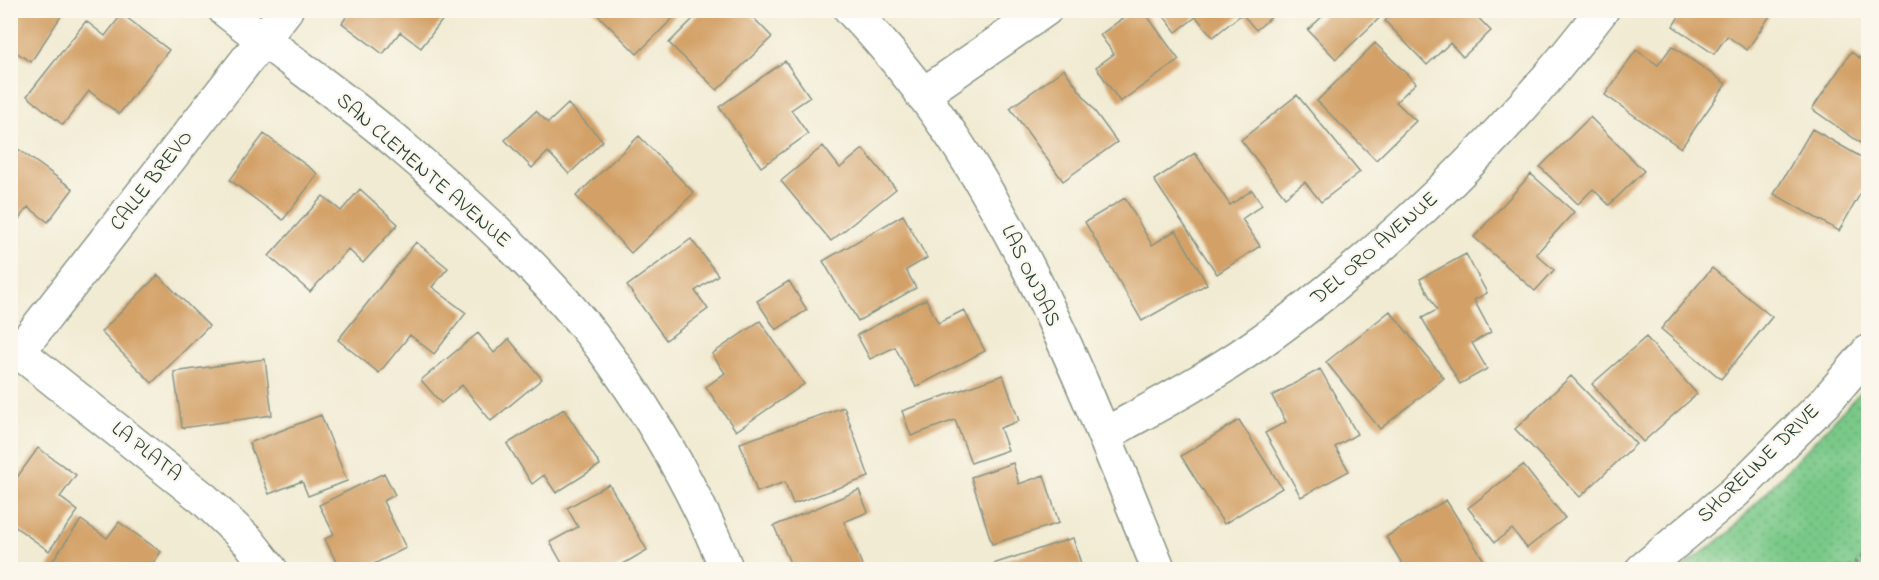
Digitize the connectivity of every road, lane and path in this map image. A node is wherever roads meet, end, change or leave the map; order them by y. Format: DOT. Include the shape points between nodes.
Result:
graph roads {
  1 [pos="225,10"];
  2 [pos="286,10"];
  3 [pos="851,10"];
  4 [pos="1045,10"];
  5 [pos="1602,10"];
  6 [pos="263,40"];
  7 [pos="922,94"];
  8 [pos="15,348"];
  9 [pos="1869,352"];
  10 [pos="1104,435"];
  11 [pos="1869,550"];
  12 [pos="271,570"];
  13 [pos="726,570"];
  14 [pos="1159,570"];
  15 [pos="1642,570"];
  16 [pos="1848,570"];
  1 -- 6 [label="street, SAN CLEMENTE AVENUE"];
  2 -- 6 [label="street, CALLE BREVO"];
  3 -- 7 [label="street, LAS ONDAS"];
  4 -- 7 [label="street"];
  5 -- 10 [label="street, DEL ORO AVENUE" via="1502,131 1412,221 1305,309 1228,364"];
  6 -- 8 [label="street, CALLE BREVO"];
  6 -- 13 [label="street, SAN CLEMENTE AVENUE" via="407,150 507,241 580,321 640,404 679,470"];
  7 -- 10 [label="street, LAS ONDAS" via="1020,249"];
  8 -- 12 [label="street, LA PLATA" via="204,499 249,542"];
  9 -- 15 [label="street, SHORELINE DRIVE" via="1735,492"];
  10 -- 14 [label="street, LAS ONDAS"];
  11 -- 16 [label="path"];
}
